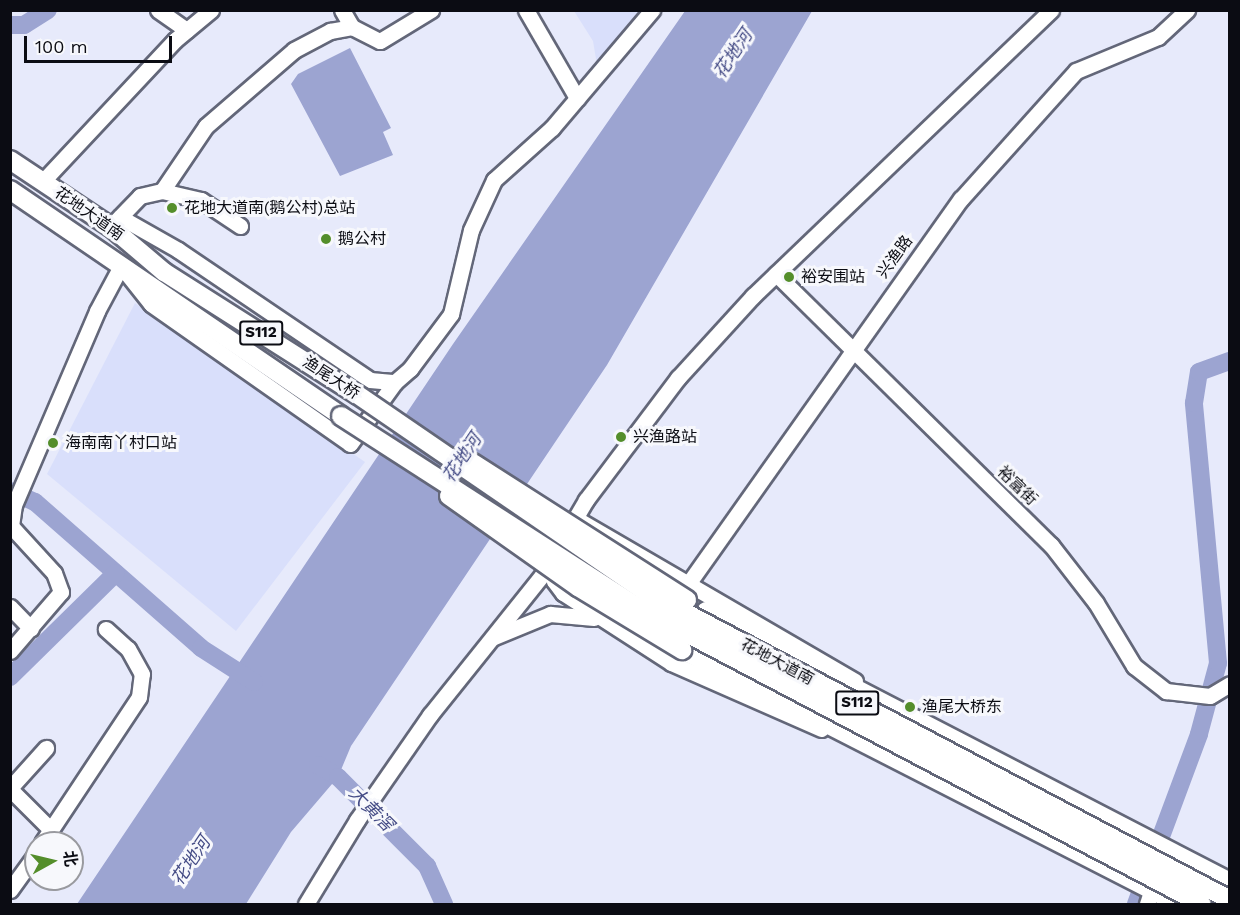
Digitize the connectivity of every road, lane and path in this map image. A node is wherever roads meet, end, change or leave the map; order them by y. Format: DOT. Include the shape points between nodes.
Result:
graph roads {
  1 [pos="159,10"];
  2 [pos="211,10"];
  3 [pos="342,10"];
  4 [pos="430,10"];
  5 [pos="526,10"];
  6 [pos="652,10"];
  7 [pos="1051,10"];
  8 [pos="1187,10"];
  9 [pos="352,27"];
  10 [pos="187,30"];
  11 [pos="577,98"];
  12 [pos="10,160"];
  13 [pos="10,170"];
  14 [pos="39,179"];
  15 [pos="162,191"];
  16 [pos="14,194"];
  17 [pos="115,222"];
  18 [pos="240,226"];
  19 [pos="121,266"];
  20 [pos="776,274"];
  21 [pos="159,279"];
  22 [pos="852,354"];
  23 [pos="395,382"];
  24 [pos="358,394"];
  25 [pos="341,416"];
  26 [pos="489,498"];
  27 [pos="575,518"];
  28 [pos="11,523"];
  29 [pos="553,559"];
  30 [pos="688,584"];
  31 [pos="10,608"];
  32 [pos="607,623"];
  33 [pos="32,629"];
  34 [pos="106,629"];
  35 [pos="10,651"];
  36 [pos="476,653"];
  37 [pos="1230,684"];
  38 [pos="884,701"];
  39 [pos="864,741"];
  40 [pos="46,748"];
  41 [pos="10,789"];
  42 [pos="42,831"];
  43 [pos="49,831"];
  44 [pos="24,871"];
  45 [pos="1230,882"];
  46 [pos="10,890"];
  47 [pos="1149,897"];
  48 [pos="1230,900"];
  49 [pos="306,904"];
  50 [pos="1179,904"];
  51 [pos="1202,904"];
  1 -- 10 [label="street"];
  2 -- 10 [label="street"];
  3 -- 9 [label="street"];
  4 -- 9 [label="street" via="380,41"];
  5 -- 11 [label="street"];
  6 -- 11 [label="street"];
  7 -- 20 [label="street"];
  8 -- 22 [label="street, 兴渔路" via="1158,37 1083,67 1062,84 961,199 896,285"];
  9 -- 15 [label="street" via="330,31 294,50 206,126"];
  10 -- 14 [label="street"];
  11 -- 23 [label="street" via="494,180 471,230 451,314 410,369"];
  12 -- 14 [label="main road, 花地大道南 / S112"];
  13 -- 14 [label="main road"];
  14 -- 16 [label="main road" via="21,179"];
  14 -- 17 [label="main road, 花地大道南 / S112"];
  15 -- 17 [label="street" via="141,196"];
  15 -- 18 [label="street" via="201,200"];
  16 -- 19 [label="main road, 花地大道南 / S112"];
  17 -- 21 [label="main road, 花地大道南 / S112"];
  17 -- 23 [label="street" via="178,250 370,380"];
  19 -- 21 [label="main road, 花地大道南 / S112"];
  19 -- 23 [label="street" via="151,304 350,444"];
  19 -- 28 [label="street" via="97,311"];
  20 -- 22 [label="street, 裕富街"];
  20 -- 27 [label="street" via="678,378"];
  21 -- 24 [label="main road, 渔尾大桥 / S112"];
  21 -- 25 [label="main road, S112"];
  22 -- 30 [label="street, 兴渔路"];
  22 -- 37 [label="street, 裕富街" via="1051,545 1096,603 1134,666 1172,692 1210,696"];
  24 -- 26 [label="main road, 渔尾大桥 / S112, bridge"];
  24 -- 38 [label="main road, bridge" via="706,611"];
  25 -- 26 [label="main road, S112, bridge"];
  25 -- 39 [label="main road, bridge" via="562,577 682,650"];
  26 -- 48 [label="main road, 花地大道南 / S112, bridge" via="644,591"];
  26 -- 51 [label="main road, 花地大道南 / S112, bridge" via="637,607"];
  27 -- 29 [label="street"];
  27 -- 30 [label="street, 花地大道南"];
  28 -- 33 [label="street" via="61,582 54,605"];
  29 -- 32 [label="street" via="558,588"];
  29 -- 36 [label="street"];
  30 -- 38 [label="street, 花地大道南" via="835,667"];
  31 -- 33 [label="street"];
  32 -- 36 [label="street" via="582,614 550,614 505,630"];
  32 -- 39 [label="street" via="671,663 736,694"];
  33 -- 35 [label="street"];
  34 -- 43 [label="street" via="128,650 142,674 139,697"];
  36 -- 49 [label="street" via="357,820"];
  38 -- 45 [label="main road, 花地大道南"];
  39 -- 47 [label="main road"];
  40 -- 41 [label="street"];
  41 -- 42 [label="street"];
  44 -- 46 [label="street"];
  47 -- 50 [label="main road"];
}
